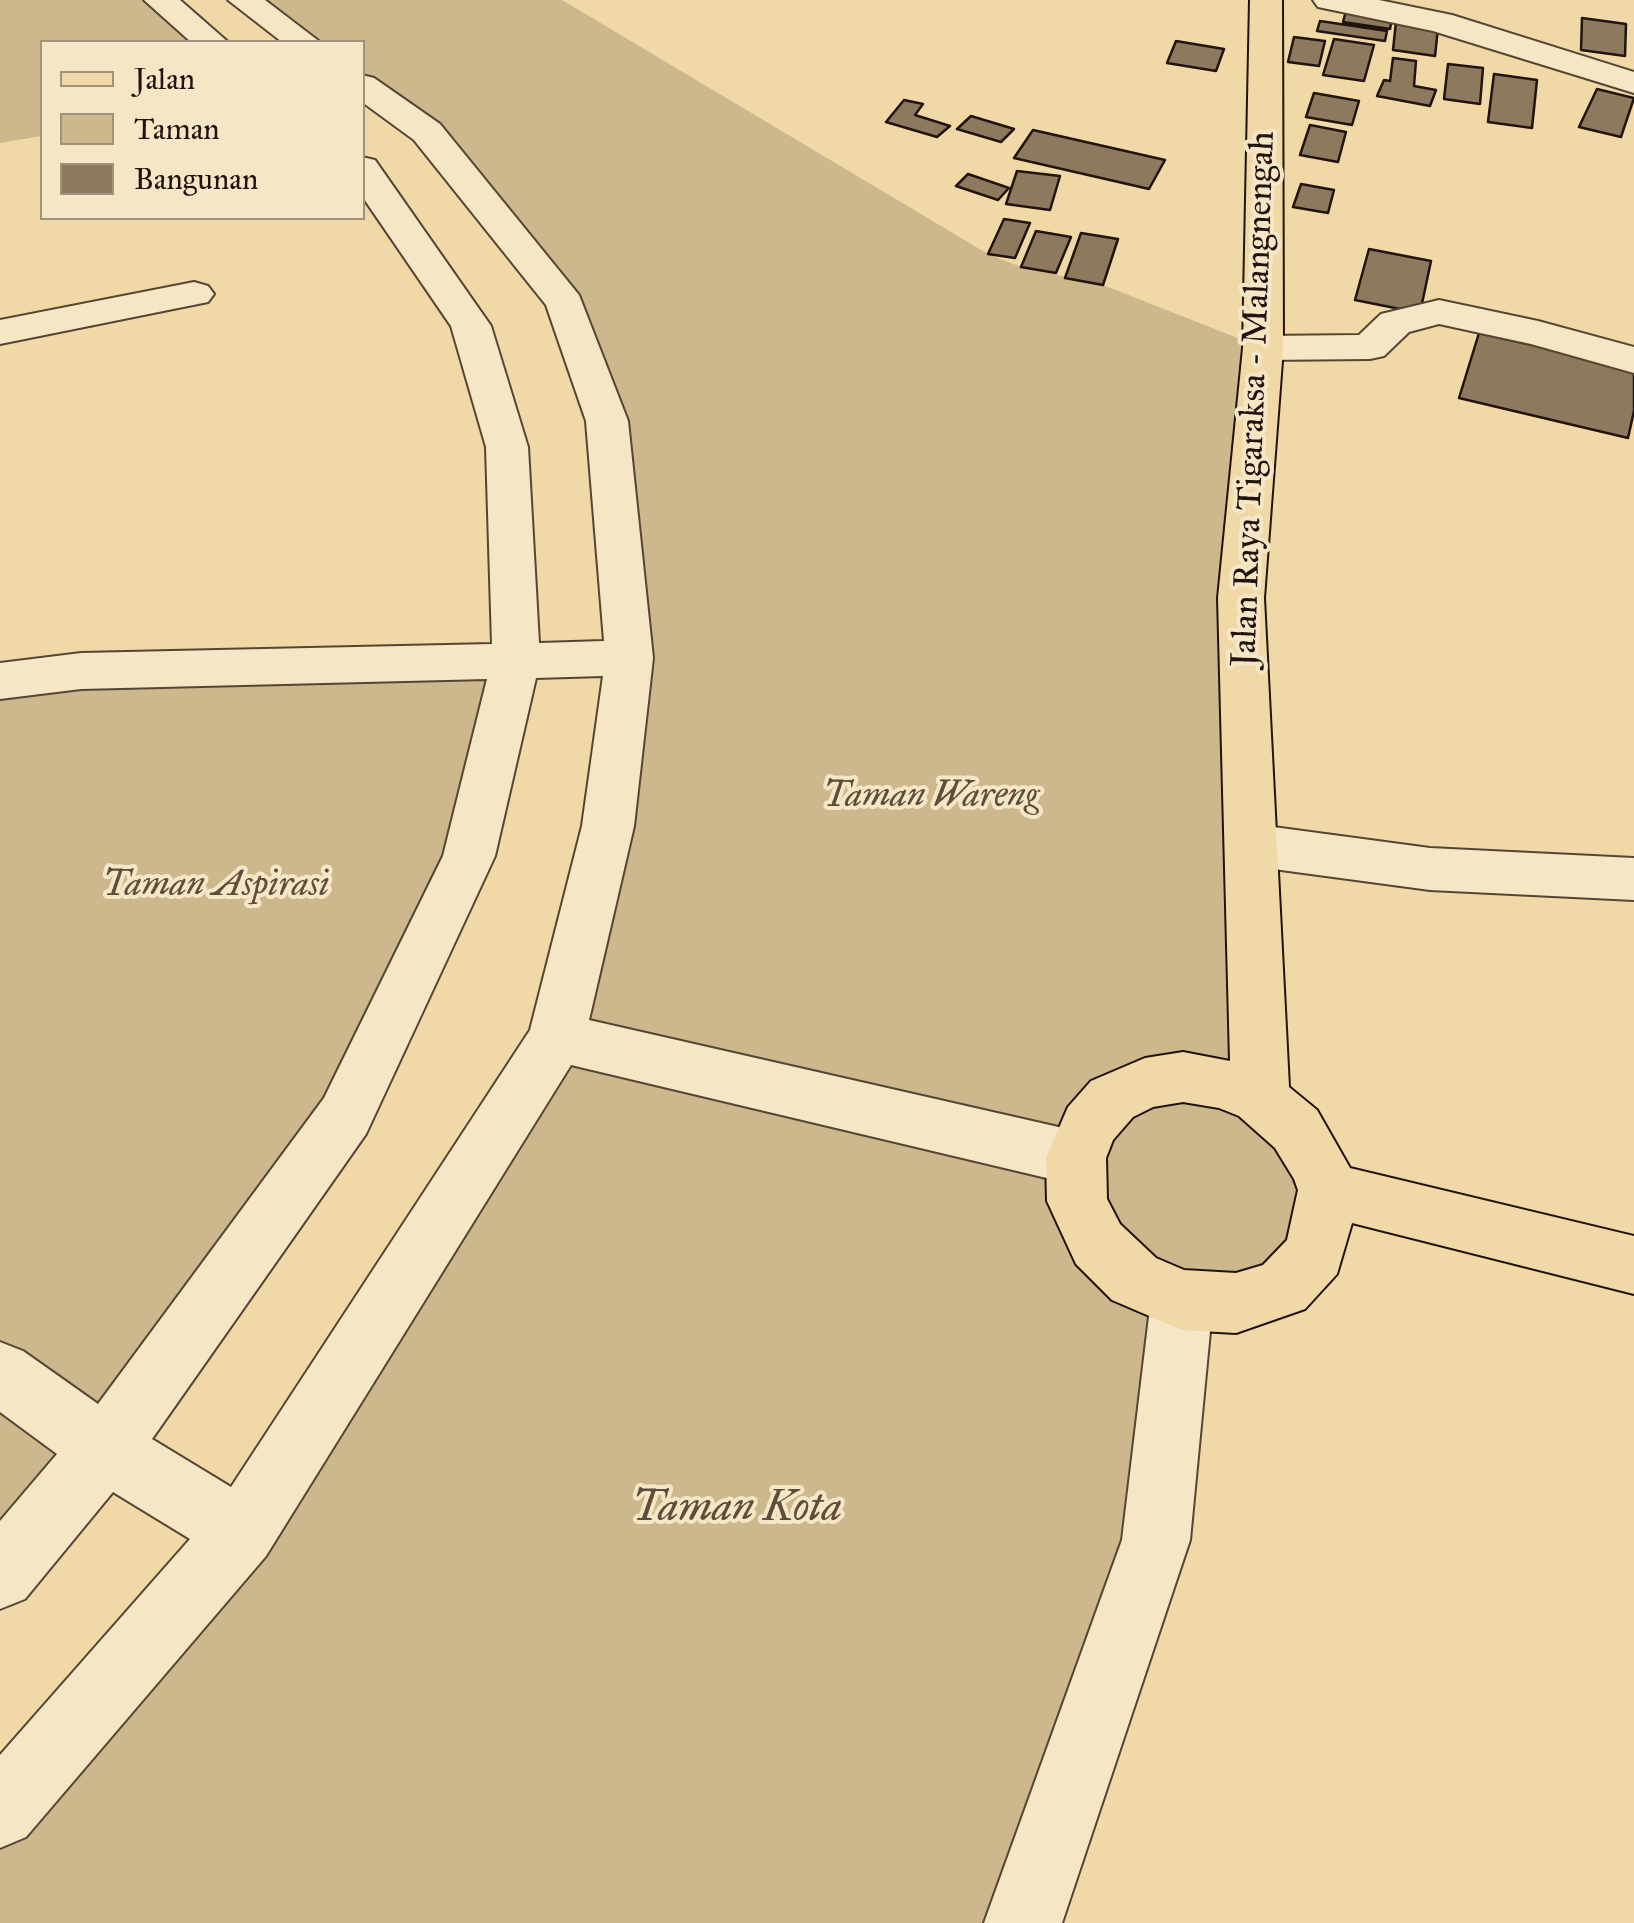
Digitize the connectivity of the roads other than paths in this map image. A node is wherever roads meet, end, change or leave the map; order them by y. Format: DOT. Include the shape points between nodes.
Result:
graph roads {
  1 [pos="160,0"];
  2 [pos="244,0"];
  3 [pos="1329,0"];
  4 [pos="1259,1"];
  5 [pos="208,40"];
  6 [pos="300,40"];
  7 [pos="1634,83"];
  8 [pos="365,87"];
  9 [pos="365,172"];
  10 [pos="194,294"];
  11 [pos="0,332"];
  12 [pos="1264,348"];
  13 [pos="1634,360"];
  14 [pos="0,653"];
  15 [pos="629,658"];
  16 [pos="516,659"];
  17 [pos="81,672"];
  18 [pos="0,681"];
  19 [pos="1251,845"];
  20 [pos="1634,879"];
  21 [pos="557,1037"];
  22 [pos="1260,1098"];
  23 [pos="1076,1158"];
  24 [pos="1328,1190"];
  25 [pos="1634,1264"];
  26 [pos="1182,1300"];
  27 [pos="0,1373"];
  28 [pos="105,1449"];
  29 [pos="242,1532"];
  30 [pos="0,1574"];
  31 [pos="0,1811"];
  32 [pos="1023,1923"];
  1 -- 5 [label="street"];
  2 -- 6 [label="street"];
  3 -- 7 [label="street" via="1440,22"];
  4 -- 12 [label="main road, Jalan Raya Tigaraksa - Malangnengah"];
  8 -- 15 [label="street" via="427,132 565,304 607,421"];
  9 -- 16 [label="street" via="471,326 507,447"];
  10 -- 11 [label="street"];
  12 -- 13 [label="street" via="1370,347 1395,323 1439,312"];
  12 -- 19 [label="main road, Jalan Raya Tigaraksa - Malangnengah" via="1242,598"];
  14 -- 17 [label="street"];
  15 -- 16 [label="street"];
  15 -- 21 [label="street" via="608,826"];
  16 -- 17 [label="street"];
  16 -- 28 [label="street" via="469,856 346,1116"];
  17 -- 18 [label="street"];
  19 -- 20 [label="street" via="1430,868"];
  19 -- 22 [label="main road, Jalan Raya Tigaraksa - Malangnengah"];
  21 -- 23 [label="street"];
  21 -- 29 [label="street"];
  22 -- 23 [label="main road" via="1222,1082 1183,1077 1145,1083 1112,1099 1089,1126"];
  22 -- 24 [label="main road" via="1296,1129"];
  23 -- 26 [label="main road" via="1076,1201 1098,1244 1134,1279"];
  24 -- 25 [label="main road"];
  24 -- 26 [label="main road" via="1315,1254 1283,1288 1236,1304"];
  26 -- 32 [label="street" via="1156,1540"];
  27 -- 28 [label="street"];
  28 -- 29 [label="street"];
  28 -- 30 [label="street"];
  29 -- 31 [label="street"];
}
